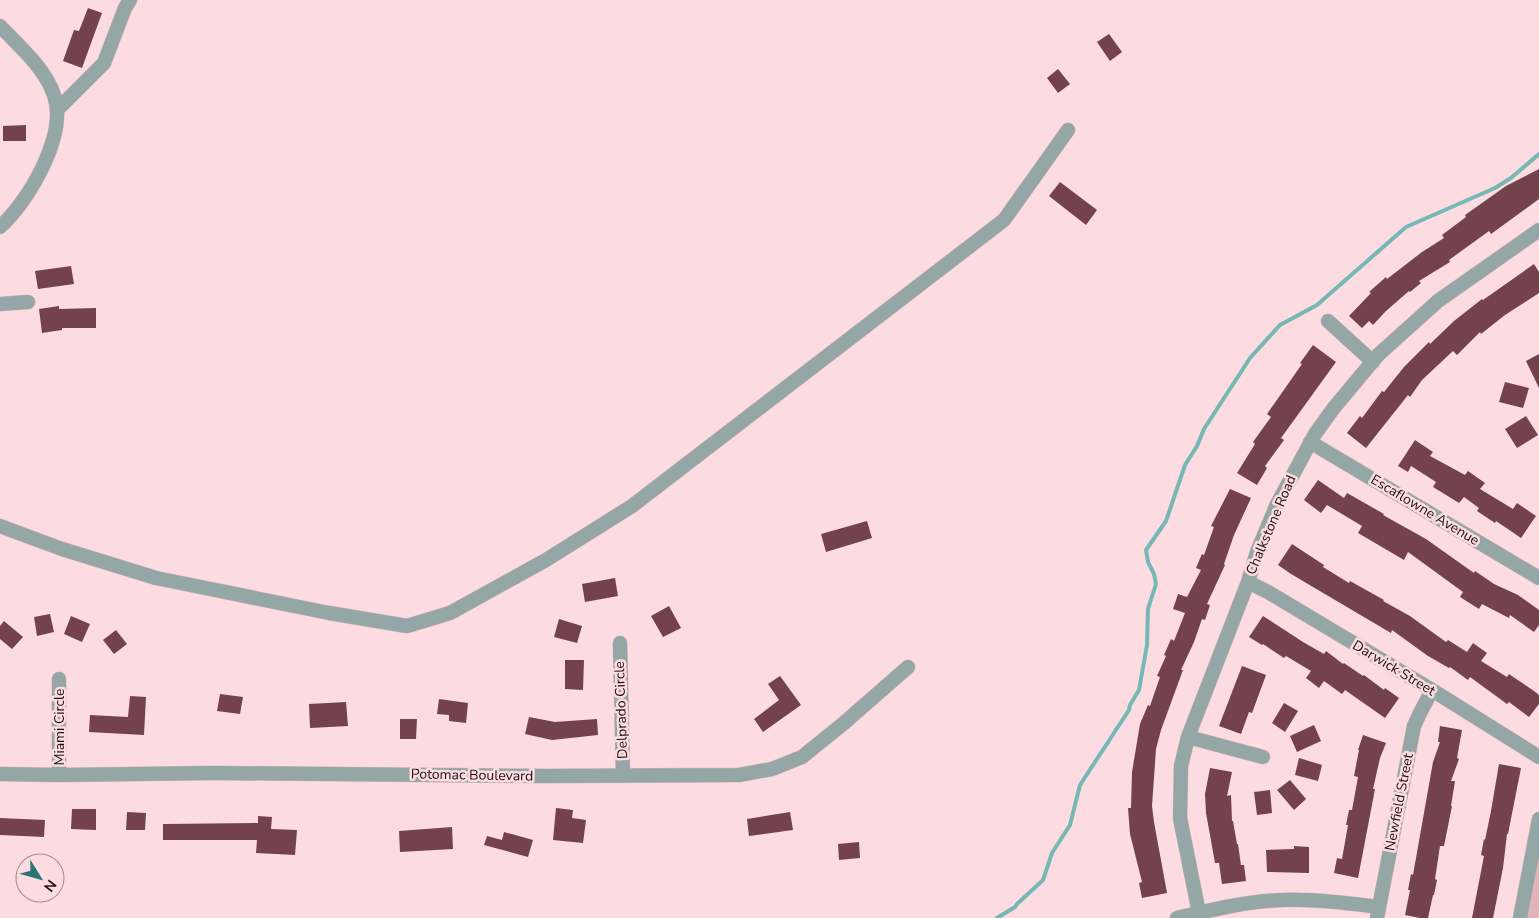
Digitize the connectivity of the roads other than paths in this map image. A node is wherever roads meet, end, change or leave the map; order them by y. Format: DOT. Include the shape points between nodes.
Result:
graph roads {
  1 [pos="130,0"];
  2 [pos="0,26"];
  3 [pos="58,109"];
  4 [pos="1068,130"];
  5 [pos="0,227"];
  6 [pos="1539,230"];
  7 [pos="28,302"];
  8 [pos="0,304"];
  9 [pos="1328,322"];
  10 [pos="1373,362"];
  11 [pos="1310,442"];
  12 [pos="0,526"];
  13 [pos="1539,578"];
  14 [pos="1248,582"];
  15 [pos="620,643"];
  16 [pos="908,667"];
  17 [pos="59,679"];
  18 [pos="1432,690"];
  19 [pos="1188,738"];
  20 [pos="1263,757"];
  21 [pos="1539,757"];
  22 [pos="0,774"];
  23 [pos="59,775"];
  24 [pos="624,776"];
  25 [pos="1539,819"];
  26 [pos="1199,912"];
  27 [pos="1378,913"];
  28 [pos="1177,918"];
  29 [pos="1520,918"];
  1 -- 3 [label="street" via="104,63"];
  2 -- 3 [label="street" via="48,80"];
  3 -- 5 [label="street" via="45,163 16,211"];
  4 -- 12 [label="street" via="1004,220 632,506 546,560 450,613 407,626 310,609 156,578"];
  6 -- 10 [label="street, Chalkstone Road" via="1438,300"];
  7 -- 8 [label="street"];
  9 -- 10 [label="street"];
  10 -- 11 [label="street, Chalkstone Road" via="1333,408"];
  11 -- 13 [label="street, Escaflowne Avenue"];
  11 -- 14 [label="street, Chalkstone Road" via="1277,504"];
  14 -- 18 [label="street, Darwick Street"];
  14 -- 19 [label="street, Chalkstone Road"];
  15 -- 24 [label="street, Delprado Circle"];
  16 -- 24 [label="street, Potomac Boulevard" via="821,742 788,764 738,776"];
  17 -- 23 [label="street, Miami Circle"];
  18 -- 21 [label="street, Darwick Street"];
  18 -- 27 [label="street, Newfield Street" via="1414,726"];
  19 -- 20 [label="street"];
  19 -- 26 [label="street, Chalkstone Road" via="1181,766 1180,818"];
  22 -- 23 [label="street, Potomac Boulevard"];
  23 -- 24 [label="street, Potomac Boulevard"];
  25 -- 29 [label="street"];
  26 -- 27 [label="street" via="1282,900 1338,902"];
  26 -- 28 [label="street"];
}
